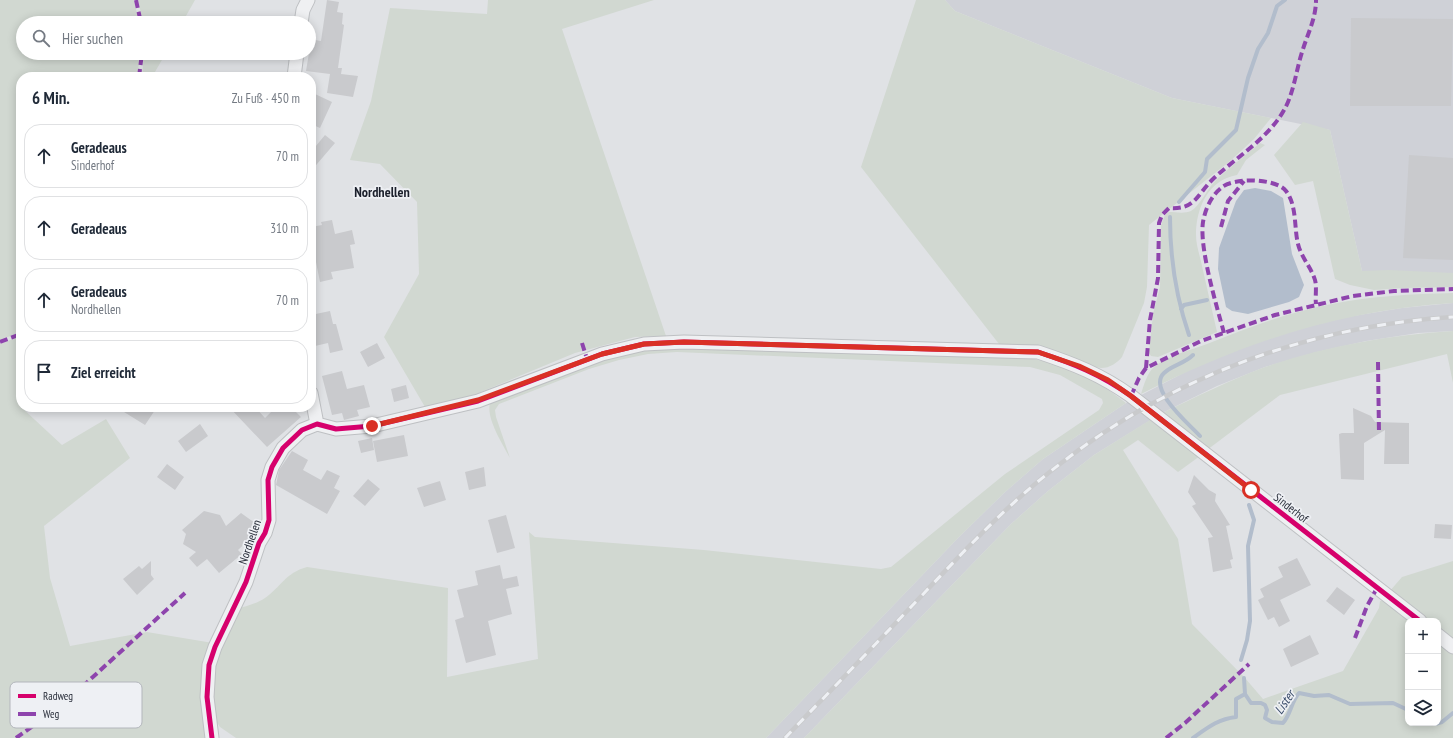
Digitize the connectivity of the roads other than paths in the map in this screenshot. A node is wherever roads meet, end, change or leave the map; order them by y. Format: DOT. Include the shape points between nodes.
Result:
graph roads {
  1 [pos="308,0"];
  2 [pos="302,16"];
  3 [pos="295,60"];
  4 [pos="294,72"];
  5 [pos="314,412"];
  6 [pos="316,424"];
  7 [pos="1416,618"];
  8 [pos="1441,637"];
  9 [pos="1453,647"];
  10 [pos="212,738"];
  1 -- 2 [label="street"];
  3 -- 4 [label="street"];
  5 -- 6 [label="street"];
  6 -- 7 [label="street, Sinderhof" via="336,429 372,426 478,400 602,354 644,344 684,342 1038,352 1079,366 1108,380 1131,396"];
  6 -- 10 [label="street, Nordhellen" via="302,430 283,448 272,467 268,480 268,520 265,533 209,665 207,697"];
  8 -- 9 [label="street"];
}
